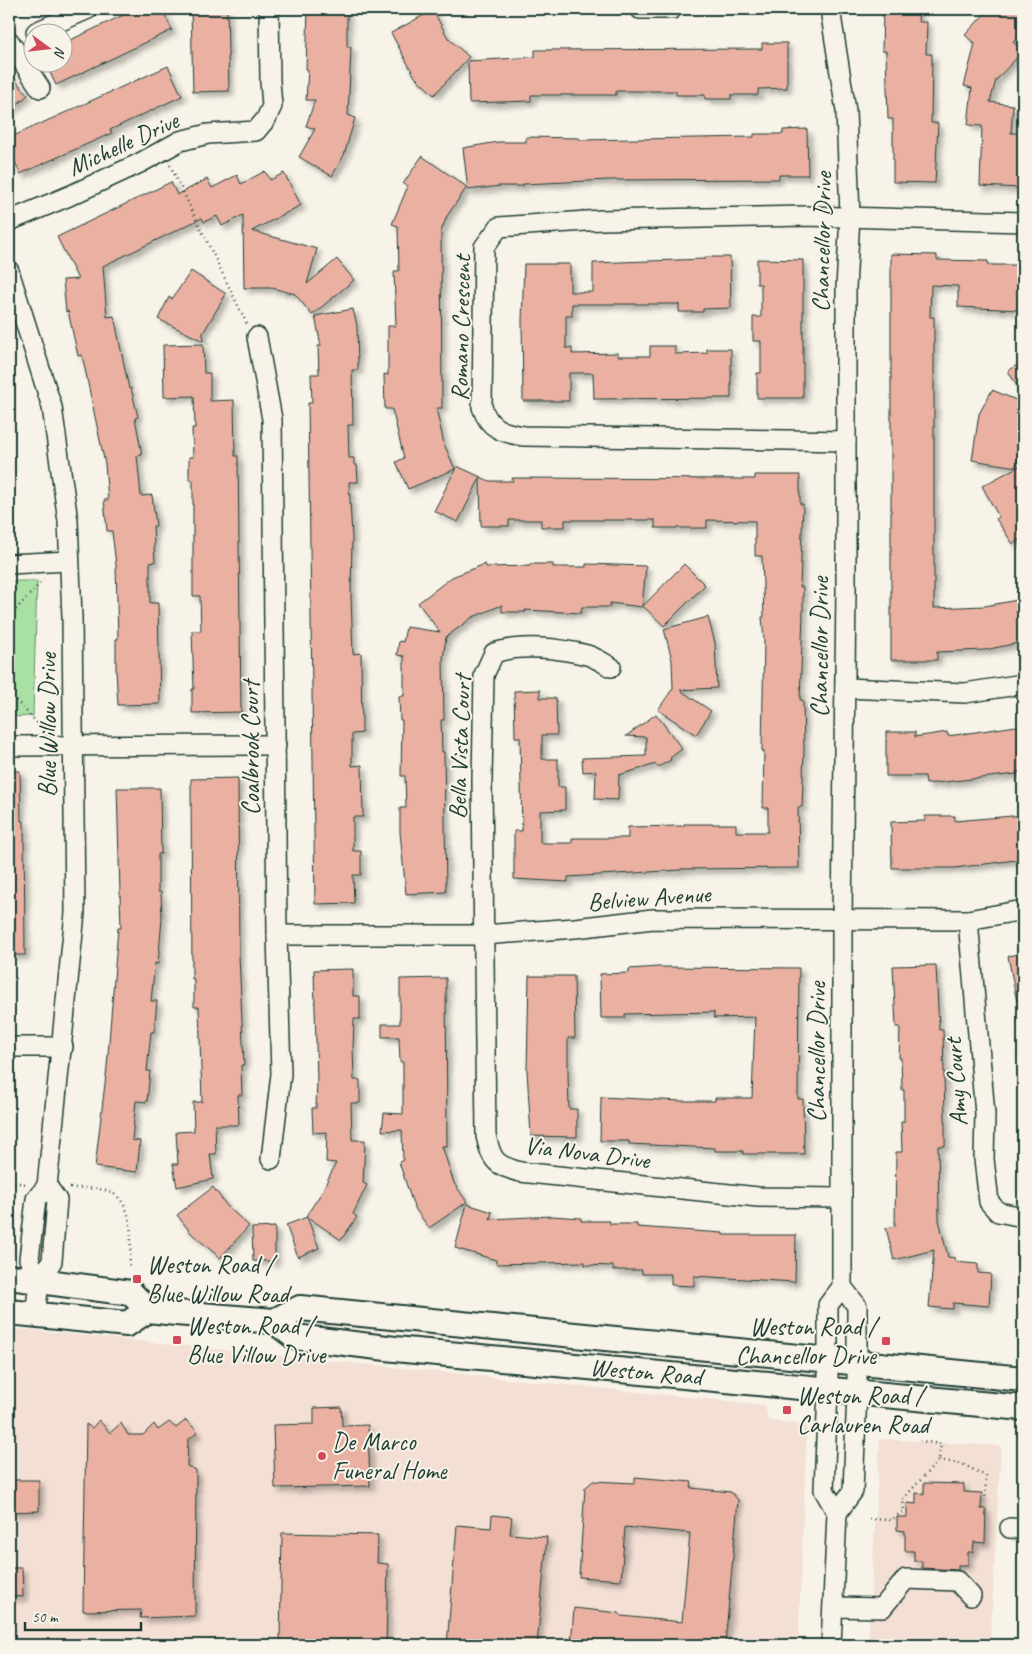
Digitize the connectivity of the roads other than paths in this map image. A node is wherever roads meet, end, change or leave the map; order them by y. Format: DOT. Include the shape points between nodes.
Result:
graph roads {
  1 [pos="88,9"];
  2 [pos="269,9"];
  3 [pos="640,9"];
  4 [pos="672,9"];
  5 [pos="830,9"];
  6 [pos="59,22"];
  7 [pos="22,38"];
  8 [pos="10,42"];
  9 [pos="40,88"];
  10 [pos="850,216"];
  11 [pos="9,221"];
  12 [pos="1023,222"];
  13 [pos="9,271"];
  14 [pos="257,337"];
  15 [pos="846,441"];
  16 [pos="64,561"];
  17 [pos="9,564"];
  18 [pos="611,667"];
  19 [pos="1023,684"];
  20 [pos="845,688"];
  21 [pos="65,745"];
  22 [pos="276,745"];
  23 [pos="9,746"];
  24 [pos="1023,910"];
  25 [pos="842,919"];
  26 [pos="968,920"];
  27 [pos="277,935"];
  28 [pos="484,935"];
  29 [pos="9,1047"];
  30 [pos="62,1047"];
  31 [pos="271,1159"];
  32 [pos="842,1198"];
  33 [pos="1023,1217"];
  34 [pos="9,1278"];
  35 [pos="39,1282"];
  36 [pos="842,1287"];
  37 [pos="148,1310"];
  38 [pos="9,1312"];
  39 [pos="35,1316"];
  40 [pos="274,1321"];
  41 [pos="827,1360"];
  42 [pos="856,1363"];
  43 [pos="1023,1379"];
  44 [pos="828,1389"];
  45 [pos="857,1392"];
  46 [pos="1023,1408"];
  47 [pos="837,1513"];
  48 [pos="971,1596"];
  49 [pos="833,1607"];
  50 [pos="831,1645"];
  1 -- 6 [label="street"];
  2 -- 11 [label="street, Michelle Drive" via="272,106 256,131 208,134 180,141 69,196"];
  3 -- 4 [label="street"];
  5 -- 10 [label="street, Chancellor Drive" via="846,111"];
  7 -- 8 [label="street"];
  8 -- 9 [label="street"];
  10 -- 12 [label="street, Romano Crescent"];
  10 -- 15 [label="street, Chancellor Drive" via="846,288"];
  10 -- 15 [label="street, Romano Crescent" via="601,220 510,226 499,227 484,247 482,407 497,430 524,436"];
  13 -- 16 [label="street, Blue Willow Drive" via="52,407 68,521"];
  14 -- 22 [label="street, Coalbrook Court" via="272,419"];
  15 -- 20 [label="street, Chancellor Drive"];
  16 -- 17 [label="street"];
  16 -- 21 [label="street, Blue Willow Drive" via="72,617"];
  18 -- 28 [label="street, Bella Vista Court" via="588,655 551,650 502,650 490,659 484,675"];
  19 -- 20 [label="street" via="965,693"];
  20 -- 25 [label="street, Chancellor Drive"];
  21 -- 22 [label="street"];
  21 -- 23 [label="street"];
  21 -- 30 [label="street, Blue Willow Drive" via="75,913"];
  22 -- 27 [label="street, Coalbrook Court"];
  24 -- 26 [label="street, Belview Avenue"];
  25 -- 26 [label="street, Belview Avenue"];
  25 -- 28 [label="street, Belview Avenue" via="653,919"];
  25 -- 32 [label="street, Chancellor Drive"];
  26 -- 33 [label="street, Amy Court" via="984,1095 984,1160 989,1202 998,1212"];
  27 -- 28 [label="street, Belview Avenue"];
  27 -- 31 [label="street, Coalbrook Court" via="281,1074"];
  28 -- 32 [label="street, Via Nova Drive" via="486,1136 496,1163 520,1172 748,1196"];
  29 -- 30 [label="street"];
  30 -- 35 [label="street, Blue Willow Drive" via="47,1186 57,1200 52,1261"];
  32 -- 36 [label="street, Chancellor Drive"];
  34 -- 35 [label="main road"];
  35 -- 37 [label="main road" via="131,1293"];
  35 -- 39 [label="street, Blue Willow Drive"];
  36 -- 41 [label="street" via="828,1306"];
  36 -- 42 [label="street" via="857,1306"];
  37 -- 39 [label="main road" via="127,1324"];
  37 -- 40 [label="main road"];
  38 -- 39 [label="main road"];
  40 -- 41 [label="main road, Weston Road" via="300,1308"];
  40 -- 44 [label="main road, Weston Road" via="296,1337"];
  41 -- 42 [label="main road, Weston Road"];
  41 -- 44 [label="street"];
  42 -- 43 [label="main road, Weston Road"];
  42 -- 45 [label="street"];
  44 -- 45 [label="main road, Weston Road"];
  44 -- 47 [label="street" via="824,1490"];
  45 -- 46 [label="main road, Weston Road"];
  45 -- 47 [label="street" via="853,1491"];
  47 -- 49 [label="street"];
  48 -- 49 [label="street" via="957,1581 906,1579 882,1608"];
  49 -- 50 [label="street"];
}
